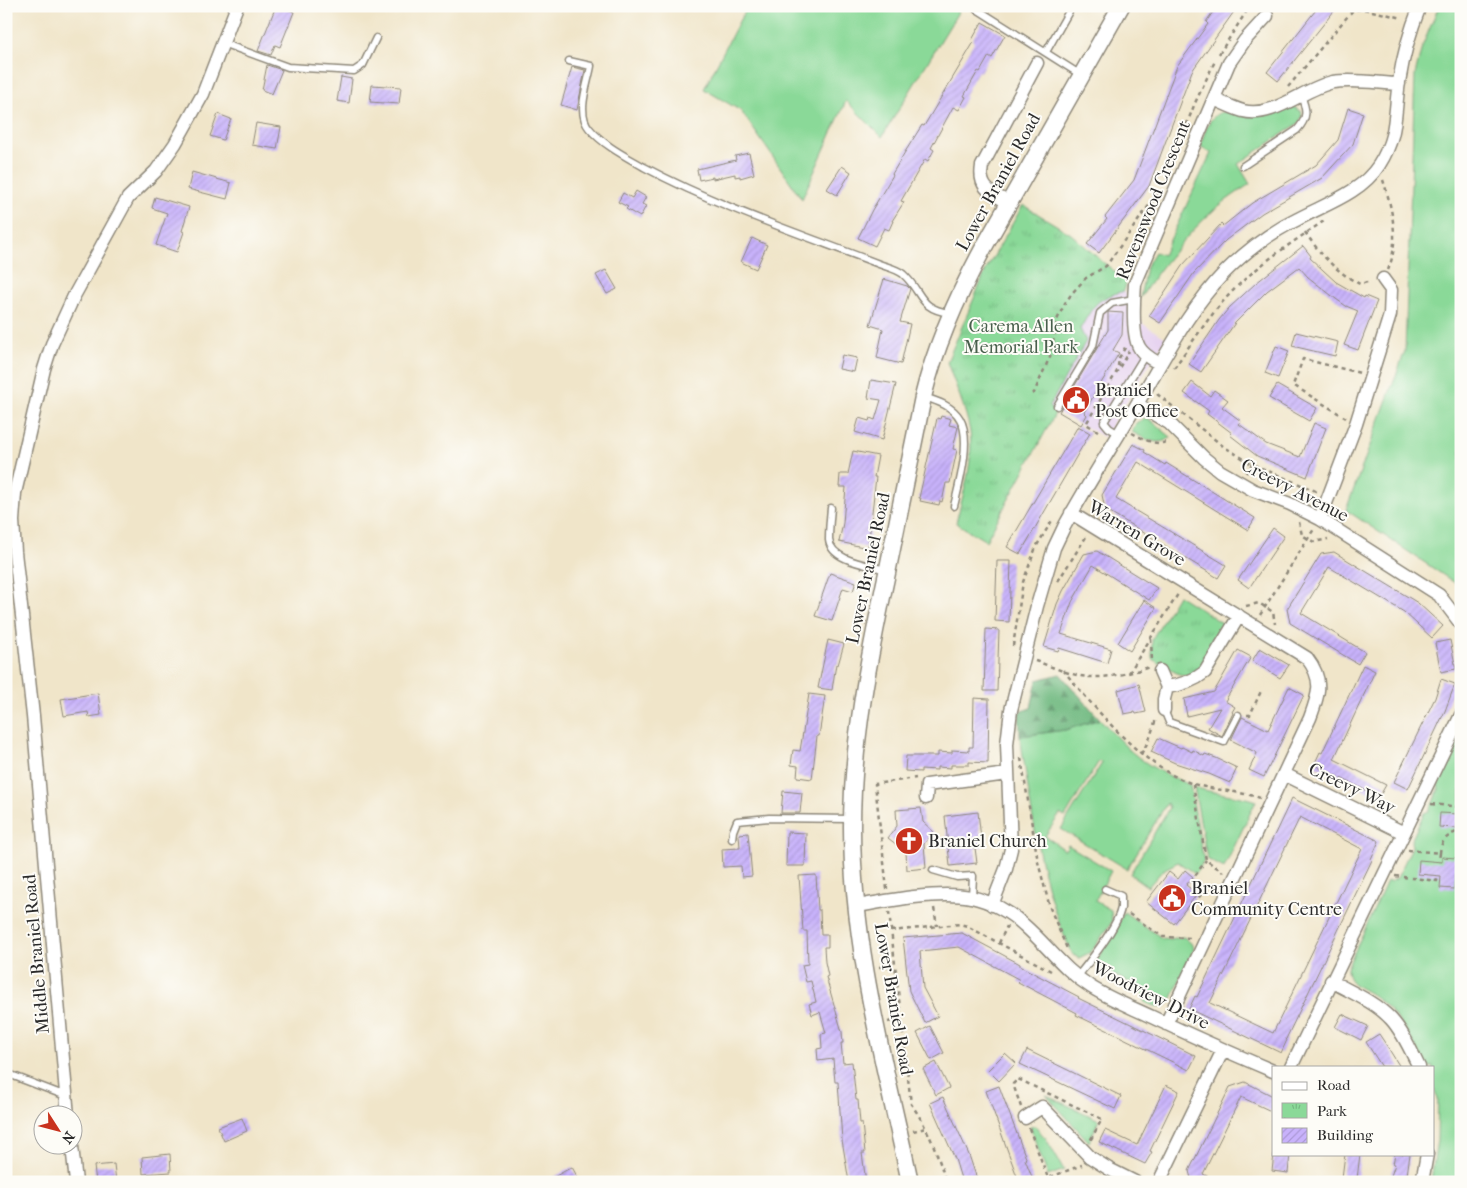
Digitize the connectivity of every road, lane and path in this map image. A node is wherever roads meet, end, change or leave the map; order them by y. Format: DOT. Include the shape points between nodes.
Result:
graph roads {
  1 [pos="237,6"];
  2 [pos="972,6"];
  3 [pos="1072,6"];
  4 [pos="1122,6"];
  5 [pos="1250,6"];
  6 [pos="1420,6"];
  7 [pos="1267,16"];
  8 [pos="1396,16"];
  9 [pos="376,38"];
  10 [pos="222,43"];
  11 [pos="1046,52"];
  12 [pos="569,61"];
  13 [pos="1037,63"];
  14 [pos="1081,75"];
  15 [pos="1399,84"];
  16 [pos="1301,96"];
  17 [pos="1214,99"];
  18 [pos="1281,105"];
  19 [pos="1171,164"];
  20 [pos="1243,166"];
  21 [pos="1378,167"];
  22 [pos="1161,189"];
  23 [pos="1008,202"];
  24 [pos="1326,220"];
  25 [pos="1306,234"];
  26 [pos="1384,279"];
  27 [pos="1134,299"];
  28 [pos="950,314"];
  29 [pos="1137,341"];
  30 [pos="1145,355"];
  31 [pos="1160,364"];
  32 [pos="1172,371"];
  33 [pos="1371,376"];
  34 [pos="1032,394"];
  35 [pos="923,397"];
  36 [pos="1057,406"];
  37 [pos="1141,406"];
  38 [pos="1356,424"];
  39 [pos="1121,431"];
  40 [pos="1104,434"];
  41 [pos="1181,434"];
  42 [pos="1329,496"];
  43 [pos="954,506"];
  44 [pos="1297,507"];
  45 [pos="831,508"];
  46 [pos="1071,513"];
  47 [pos="1320,519"];
  48 [pos="1093,526"];
  49 [pos="1340,532"];
  50 [pos="1308,539"];
  51 [pos="1030,562"];
  52 [pos="1038,565"];
  53 [pos="887,570"];
  54 [pos="1185,582"];
  55 [pos="1043,586"];
  56 [pos="1239,616"];
  57 [pos="1461,624"];
  58 [pos="1254,625"];
  59 [pos="1151,638"];
  60 [pos="1024,657"];
  61 [pos="1156,669"];
  62 [pos="1063,670"];
  63 [pos="1129,673"];
  64 [pos="1167,687"];
  65 [pos="1262,688"];
  66 [pos="1164,710"];
  67 [pos="1238,715"];
  68 [pos="1461,715"];
  69 [pos="1007,744"];
  70 [pos="1141,754"];
  71 [pos="1007,774"];
  72 [pos="1284,774"];
  73 [pos="1193,784"];
  74 [pos="927,785"];
  75 [pos="926,798"];
  76 [pos="1420,800"];
  77 [pos="1271,802"];
  78 [pos="1461,811"];
  79 [pos="1460,818"];
  80 [pos="852,820"];
  81 [pos="1458,831"];
  82 [pos="1404,833"];
  83 [pos="732,839"];
  84 [pos="1398,846"];
  85 [pos="1440,853"];
  86 [pos="1206,860"];
  87 [pos="1439,860"];
  88 [pos="933,870"];
  89 [pos="1385,871"];
  90 [pos="1235,878"];
  91 [pos="1438,878"];
  92 [pos="1105,889"];
  93 [pos="933,896"];
  94 [pos="972,897"];
  95 [pos="888,902"];
  96 [pos="1194,904"];
  97 [pos="992,905"];
  98 [pos="858,906"];
  99 [pos="1120,908"];
  100 [pos="1012,916"];
  101 [pos="936,926"];
  102 [pos="891,931"];
  103 [pos="1190,938"];
  104 [pos="998,943"];
  105 [pos="1063,966"];
  106 [pos="1077,977"];
  107 [pos="1331,981"];
  108 [pos="1166,1024"];
  109 [pos="1223,1050"];
  110 [pos="1291,1066"];
  111 [pos="1418,1066"];
  112 [pos="1272,1071"];
  113 [pos="6,1073"];
  114 [pos="66,1096"];
  115 [pos="67,1106"];
  116 [pos="1025,1118"];
  117 [pos="73,1156"];
  118 [pos="1427,1156"];
  119 [pos="76,1182"];
  120 [pos="910,1182"];
  121 [pos="946,1182"];
  122 [pos="1135,1182"];
  123 [pos="1159,1182"];
  124 [pos="1422,1182"];
  1 -- 10 [label="street, Middle Braniel Road"];
  2 -- 11 [label="lane"];
  3 -- 11 [label="lane"];
  4 -- 14 [label="street, Lower Braniel Road"];
  5 -- 19 [label="path" via="1210,70"];
  6 -- 15 [label="street" via="1406,48"];
  7 -- 17 [label="street, Ravenswood Crescent" via="1234,55"];
  8 -- 18 [label="path" via="1358,9 1350,12 1287,90"];
  9 -- 10 [label="lane" via="363,65 354,71 288,67"];
  10 -- 114 [label="street, Middle Braniel Road" via="203,94 180,136 156,171 128,198 74,296 52,344 16,493 13,520 15,552 33,716"];
  11 -- 14 [label="lane"];
  12 -- 28 [label="lane" via="591,66 583,116 587,127 598,138 621,154 681,185 902,272 926,305"];
  13 -- 23 [label="street" via="982,166 984,186"];
  14 -- 23 [label="street, Lower Braniel Road"];
  15 -- 16 [label="street" via="1335,82 1317,86"];
  15 -- 21 [label="street" via="1395,130"];
  16 -- 18 [label="street"];
  16 -- 20 [label="lane" via="1306,109 1303,124"];
  17 -- 18 [label="street" via="1243,111 1256,112"];
  17 -- 27 [label="street, Ravenswood Crescent" via="1139,272"];
  21 -- 26 [label="path" via="1389,200 1394,247 1393,259"];
  21 -- 31 [label="street" via="1348,193 1297,219 1237,262 1201,301"];
  22 -- 34 [label="path" via="1106,266 1086,278 1065,303 1057,320 1051,354"];
  23 -- 28 [label="street, Lower Braniel Road"];
  24 -- 25 [label="path"];
  25 -- 26 [label="path" via="1328,261 1353,281 1360,284"];
  25 -- 32 [label="path" via="1228,296"];
  26 -- 33 [label="street" via="1391,290 1391,309"];
  27 -- 29 [label="street, Ravenswood Crescent"];
  27 -- 36 [label="lane" via="1112,303 1100,313 1093,346"];
  28 -- 35 [label="street, Lower Braniel Road"];
  29 -- 30 [label="street, Ravenswood Crescent"];
  29 -- 40 [label="path" via="1086,424"];
  30 -- 31 [label="street, Ravenswood Crescent"];
  30 -- 39 [label="lane" via="1104,422 1109,428"];
  31 -- 37 [label="street"];
  33 -- 38 [label="street"];
  33 -- 38 [label="path" via="1303,359 1293,385"];
  35 -- 43 [label="lane" via="944,404 961,419 964,464"];
  35 -- 53 [label="street, Lower Braniel Road"];
  37 -- 39 [label="street"];
  37 -- 41 [label="street, Creevy Avenue"];
  37 -- 42 [label="path" via="1156,393 1223,446 1252,464"];
  38 -- 42 [label="street"];
  39 -- 41 [label="path" via="1163,444"];
  39 -- 46 [label="street"];
  41 -- 44 [label="street, Creevy Avenue" via="1226,475 1253,490"];
  42 -- 47 [label="street"];
  44 -- 47 [label="street, Creevy Avenue"];
  44 -- 50 [label="path" via="1302,535"];
  45 -- 53 [label="lane" via="829,542 833,551 844,558"];
  46 -- 48 [label="street, Warren Grove"];
  46 -- 55 [label="street" via="1054,548"];
  47 -- 49 [label="street, Creevy Avenue"];
  47 -- 50 [label="path"];
  48 -- 54 [label="street, Warren Grove"];
  48 -- 55 [label="path" via="1058,582"];
  49 -- 50 [label="path" via="1314,542"];
  49 -- 57 [label="street, Creevy Avenue" via="1438,595"];
  50 -- 58 [label="path"];
  51 -- 52 [label="path"];
  53 -- 80 [label="street, Lower Braniel Road" via="864,690 853,780"];
  54 -- 56 [label="street, Warren Grove"];
  54 -- 59 [label="path, Warren Grove"];
  55 -- 60 [label="street"];
  56 -- 58 [label="street, Warren Grove"];
  56 -- 64 [label="street" via="1205,672 1179,686"];
  58 -- 72 [label="street, Warren Grove" via="1307,658 1318,676 1316,703"];
  59 -- 61 [label="path"];
  59 -- 63 [label="path, Warren Grove"];
  60 -- 62 [label="path"];
  60 -- 69 [label="street" via="1011,710"];
  61 -- 63 [label="path"];
  61 -- 64 [label="street"];
  62 -- 63 [label="path" via="1094,678"];
  62 -- 70 [label="path"];
  64 -- 66 [label="street"];
  65 -- 67 [label="path" via="1250,715"];
  66 -- 67 [label="lane" via="1169,722 1224,742"];
  66 -- 70 [label="path"];
  68 -- 76 [label="street"];
  69 -- 71 [label="street"];
  69 -- 105 [label="path" via="1020,754 1038,862 1050,908 1069,955"];
  70 -- 73 [label="path" via="1167,772"];
  71 -- 74 [label="street"];
  71 -- 97 [label="street" via="1011,849"];
  72 -- 77 [label="street, Warren Grove"];
  72 -- 82 [label="street, Creevy Way"];
  73 -- 77 [label="path"];
  73 -- 86 [label="path"];
  74 -- 75 [label="street"];
  74 -- 95 [label="path" via="917,778 875,784"];
  76 -- 78 [label="path" via="1434,805 1461,807"];
  76 -- 82 [label="street"];
  77 -- 90 [label="street, Warren Grove"];
  78 -- 79 [label="path"];
  80 -- 83 [label="lane" via="741,820 737,821"];
  80 -- 98 [label="street, Lower Braniel Road"];
  81 -- 85 [label="path" via="1446,836"];
  82 -- 84 [label="street"];
  84 -- 85 [label="path" via="1411,852"];
  84 -- 89 [label="street"];
  85 -- 87 [label="path"];
  86 -- 90 [label="path"];
  86 -- 96 [label="path" via="1190,882 1203,892"];
  88 -- 94 [label="lane" via="957,877 973,876"];
  89 -- 91 [label="path" via="1400,877 1438,881"];
  89 -- 107 [label="street"];
  90 -- 108 [label="street, Warren Grove"];
  92 -- 99 [label="lane" via="1120,896"];
  93 -- 94 [label="street, Woodview Drive"];
  93 -- 95 [label="street, Woodview Drive"];
  93 -- 101 [label="path"];
  94 -- 97 [label="street, Woodview Drive"];
  95 -- 98 [label="street, Woodview Drive"];
  95 -- 102 [label="path"];
  97 -- 100 [label="street, Woodview Drive"];
  98 -- 120 [label="street, Lower Braniel Road" via="864,969"];
  99 -- 103 [label="path" via="1163,937"];
  99 -- 106 [label="lane" via="1113,927"];
  100 -- 104 [label="path"];
  100 -- 105 [label="street, Woodview Drive"];
  101 -- 102 [label="path"];
  101 -- 104 [label="path" via="960,924"];
  102 -- 121 [label="path" via="911,1104 930,1136"];
  104 -- 105 [label="path" via="1050,971"];
  105 -- 106 [label="street, Woodview Drive"];
  106 -- 108 [label="street, Woodview Drive"];
  107 -- 110 [label="street"];
  107 -- 111 [label="street" via="1371,1003 1391,1019"];
  108 -- 109 [label="street, Woodview Drive"];
  109 -- 112 [label="street, Woodview Drive"];
  109 -- 123 [label="street"];
  113 -- 114 [label="lane"];
  114 -- 115 [label="street, Middle Braniel Road"];
  116 -- 122 [label="street" via="1042,1107 1090,1157"];
  117 -- 119 [label="street"];
  118 -- 124 [label="street"];
}
